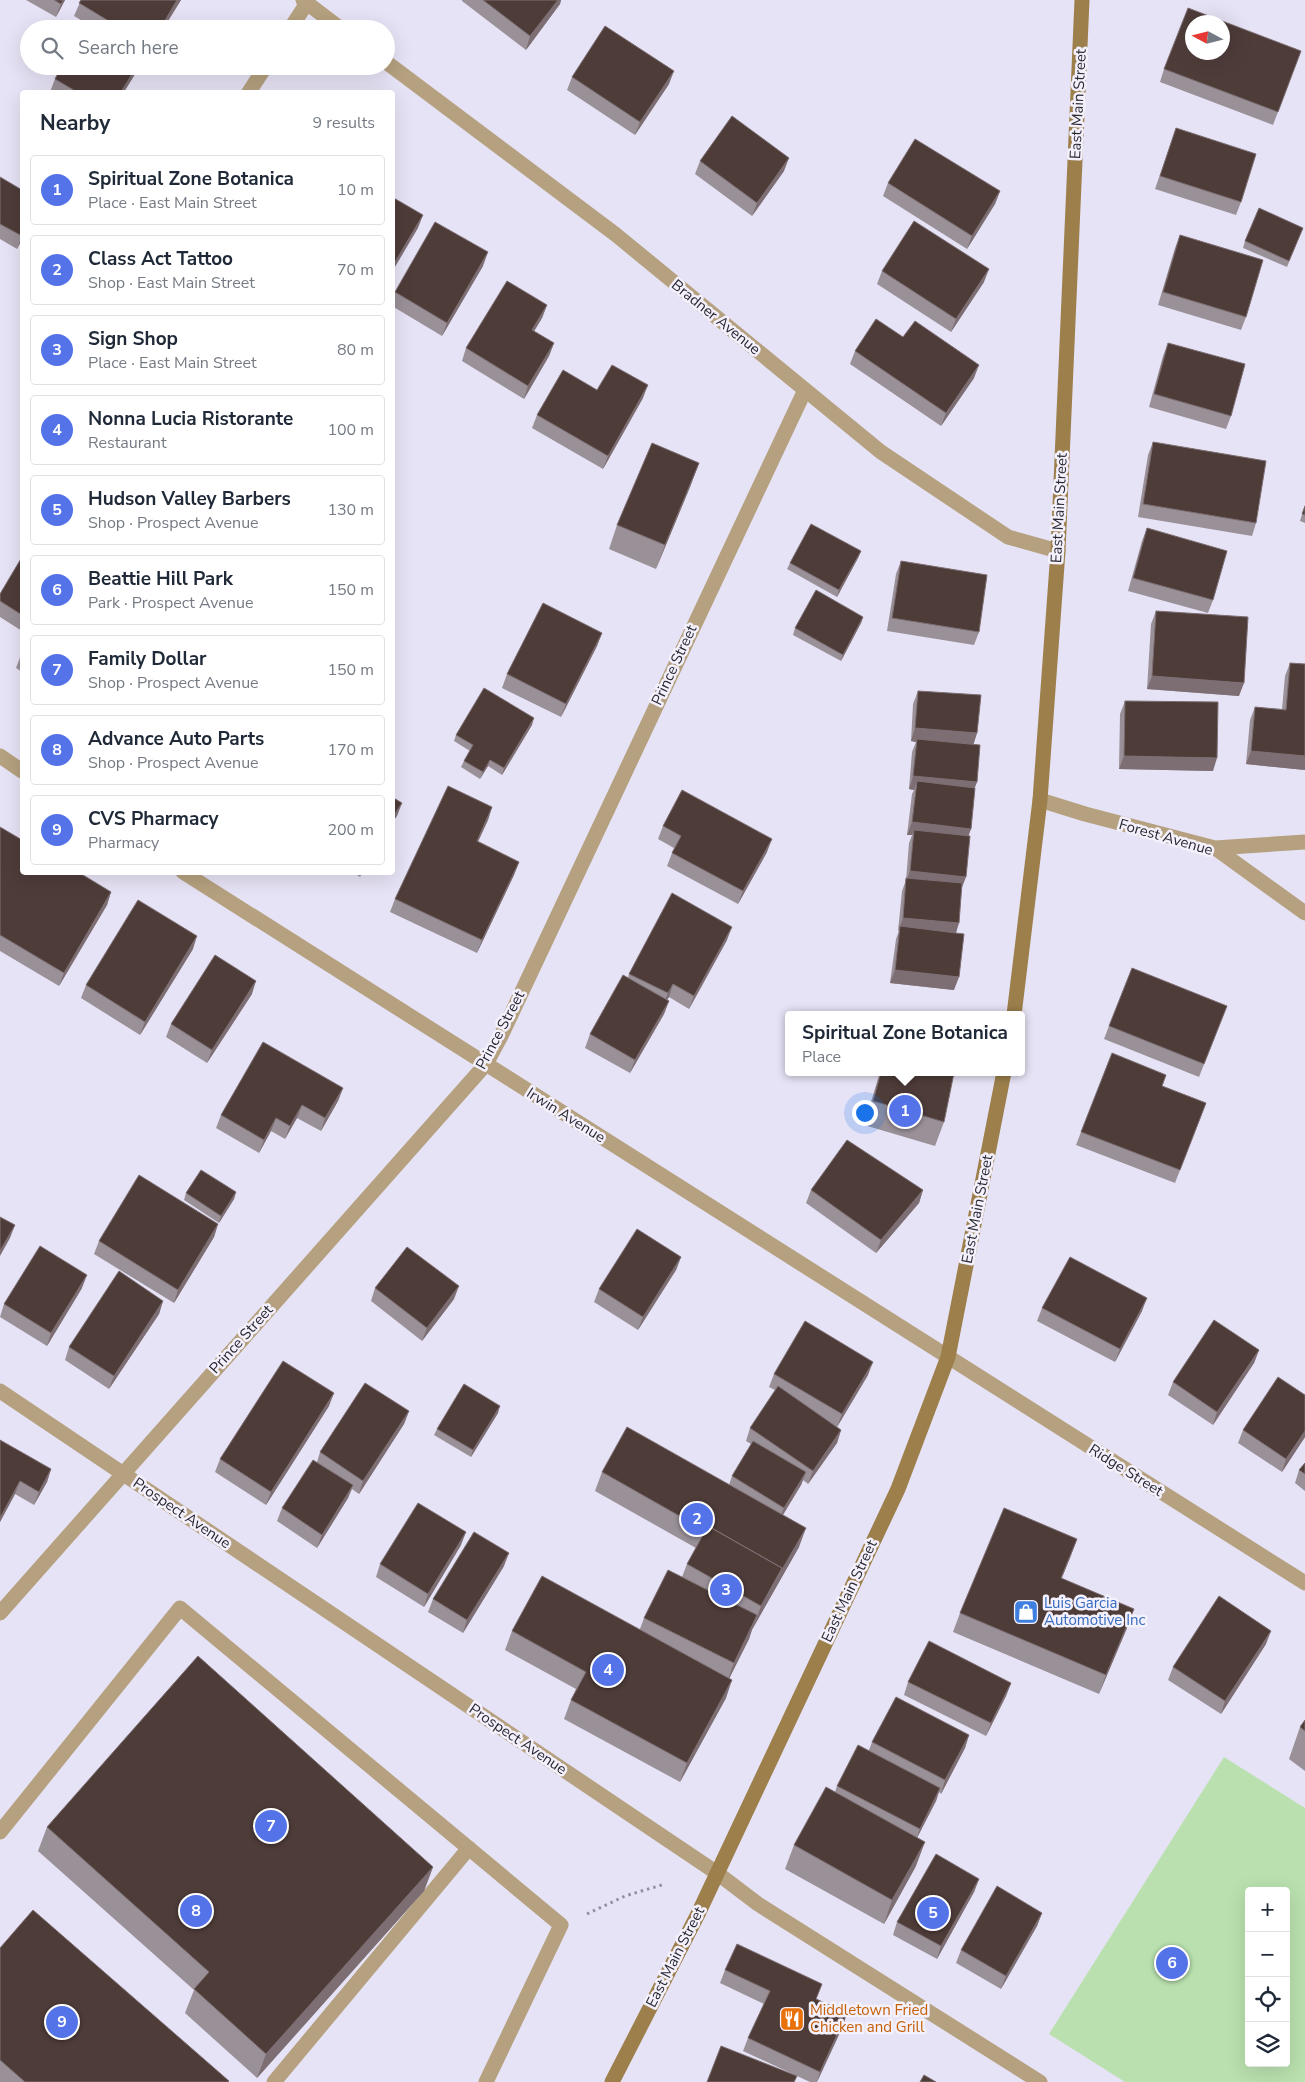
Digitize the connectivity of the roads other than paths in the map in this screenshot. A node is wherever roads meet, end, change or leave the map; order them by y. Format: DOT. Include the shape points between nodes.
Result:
graph roads {
  1 [pos="1082,0"];
  2 [pos="305,1"];
  3 [pos="295,20"];
  4 [pos="330,20"];
  5 [pos="395,69"];
  6 [pos="260,75"];
  7 [pos="250,90"];
  8 [pos="805,390"];
  9 [pos="1058,551"];
  10 [pos="0,756"];
  11 [pos="20,769"];
  12 [pos="1040,800"];
  13 [pos="1305,842"];
  14 [pos="1215,848"];
  15 [pos="188,875"];
  16 [pos="1305,913"];
  17 [pos="1014,1011"];
  18 [pos="486,1064"];
  19 [pos="1003,1076"];
  20 [pos="948,1358"];
  21 [pos="0,1391"];
  22 [pos="123,1473"];
  23 [pos="1305,1583"];
  24 [pos="0,1613"];
  25 [pos="0,1832"];
  26 [pos="469,1848"];
  27 [pos="717,1873"];
  28 [pos="274,2082"];
  29 [pos="486,2082"];
  30 [pos="612,2082"];
  31 [pos="1040,2082"];
  1 -- 9 [label="main road, East Main Street"];
  2 -- 3 [label="street"];
  2 -- 4 [label="street"];
  5 -- 8 [label="street, Bradner Avenue" via="615,234"];
  6 -- 7 [label="street"];
  8 -- 9 [label="street, Bradner Avenue" via="881,452 1008,536"];
  8 -- 18 [label="street, Prince Street"];
  9 -- 12 [label="main road, East Main Street"];
  10 -- 11 [label="street"];
  12 -- 14 [label="street, Forest Avenue"];
  12 -- 17 [label="main road, East Main Street"];
  13 -- 14 [label="street"];
  14 -- 16 [label="street, Forest Avenue"];
  15 -- 18 [label="street, Irwin Avenue"];
  18 -- 20 [label="street, Irwin Avenue"];
  18 -- 22 [label="street, Prince Street"];
  19 -- 20 [label="main road, East Main Street"];
  20 -- 23 [label="street, Ridge Street"];
  20 -- 27 [label="main road, East Main Street" via="898,1489"];
  21 -- 22 [label="street, Prospect Avenue"];
  22 -- 24 [label="street, Prince Street"];
  22 -- 27 [label="street, Prospect Avenue"];
  25 -- 26 [label="street" via="180,1608"];
  26 -- 28 [label="street"];
  26 -- 29 [label="street" via="561,1925"];
  27 -- 30 [label="main road, East Main Street"];
  27 -- 31 [label="street, Prospect Avenue" via="758,1904"];
}
